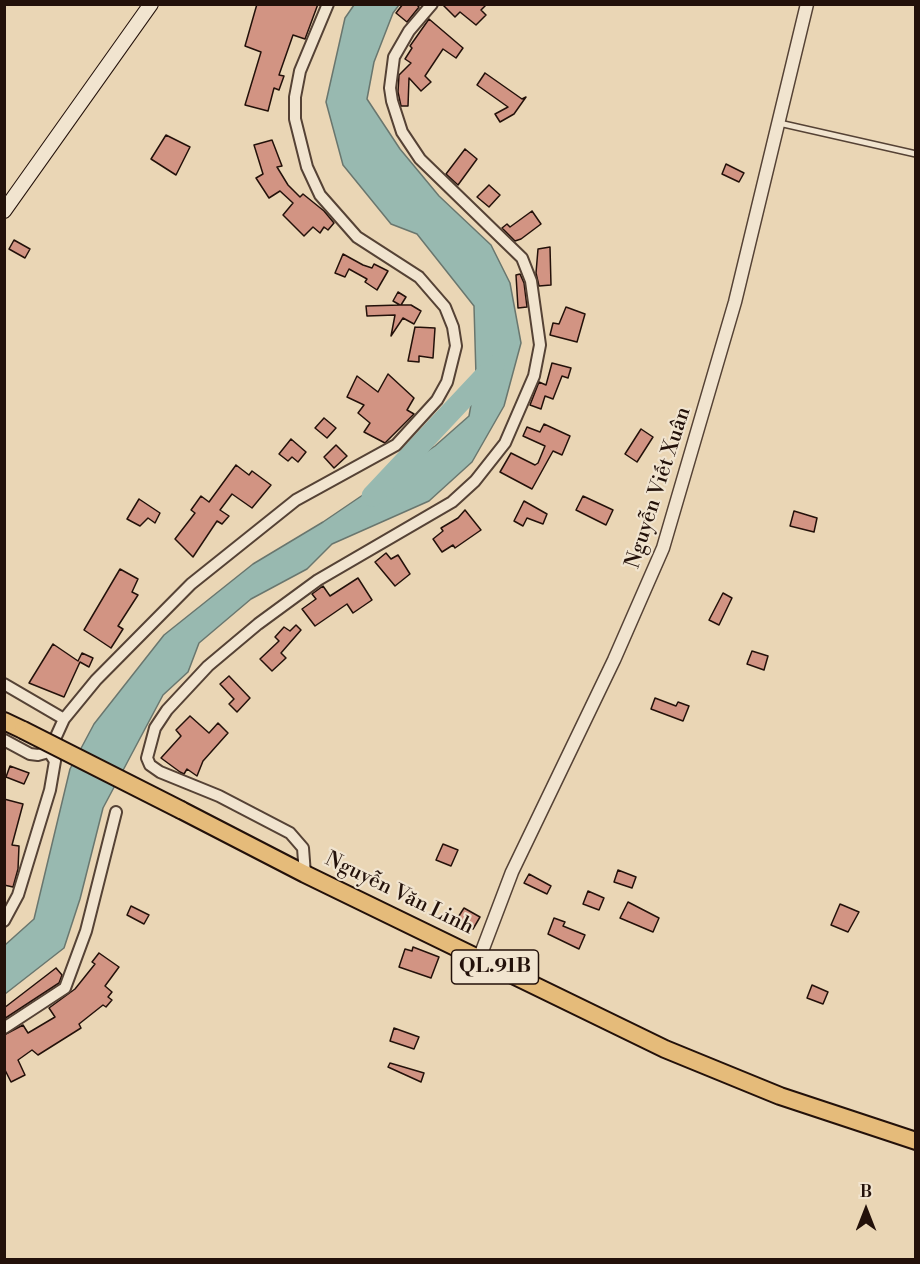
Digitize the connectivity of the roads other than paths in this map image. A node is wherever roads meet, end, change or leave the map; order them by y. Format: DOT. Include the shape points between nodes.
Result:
graph roads {
  1 [pos="151,4"];
  2 [pos="328,4"];
  3 [pos="432,4"];
  4 [pos="807,4"];
  5 [pos="779,123"];
  6 [pos="915,154"];
  7 [pos="4,211"];
  8 [pos="4,684"];
  9 [pos="64,720"];
  10 [pos="4,721"];
  11 [pos="4,740"];
  12 [pos="50,752"];
  13 [pos="116,812"];
  14 [pos="305,874"];
  15 [pos="4,921"];
  16 [pos="479,959"];
  17 [pos="4,1028"];
  18 [pos="915,1141"];
  1 -- 7 [label="main road"];
  2 -- 9 [label="street" via="300,71 295,97 295,119 307,168 320,195 357,237 419,277 445,307 456,346 447,382 396,445 296,501 191,584 96,680"];
  3 -- 14 [label="street" via="394,57 392,101 402,132 420,159 522,258 531,281 540,345 534,376 505,443 475,481 452,502 318,580 208,666 155,728 147,758 160,772 219,796 290,834 303,848"];
  4 -- 5 [label="street, Nguyễn Viết Xuân"];
  5 -- 6 [label="lane"];
  5 -- 16 [label="street, Nguyễn Viết Xuân" via="735,302 663,548 512,872"];
  8 -- 9 [label="street"];
  9 -- 12 [label="street"];
  10 -- 14 [label="highway, Nguyễn Văn Linh / QL.91B, bridge"];
  11 -- 12 [label="street" via="30,754"];
  12 -- 15 [label="street" via="55,761 53,780 18,895"];
  13 -- 17 [label="street" via="86,931 65,988"];
  14 -- 16 [label="highway, Nguyễn Văn Linh / QL.91B"];
  16 -- 18 [label="highway, Nguyễn Văn Linh / QL.91B" via="735,1079"];
}
